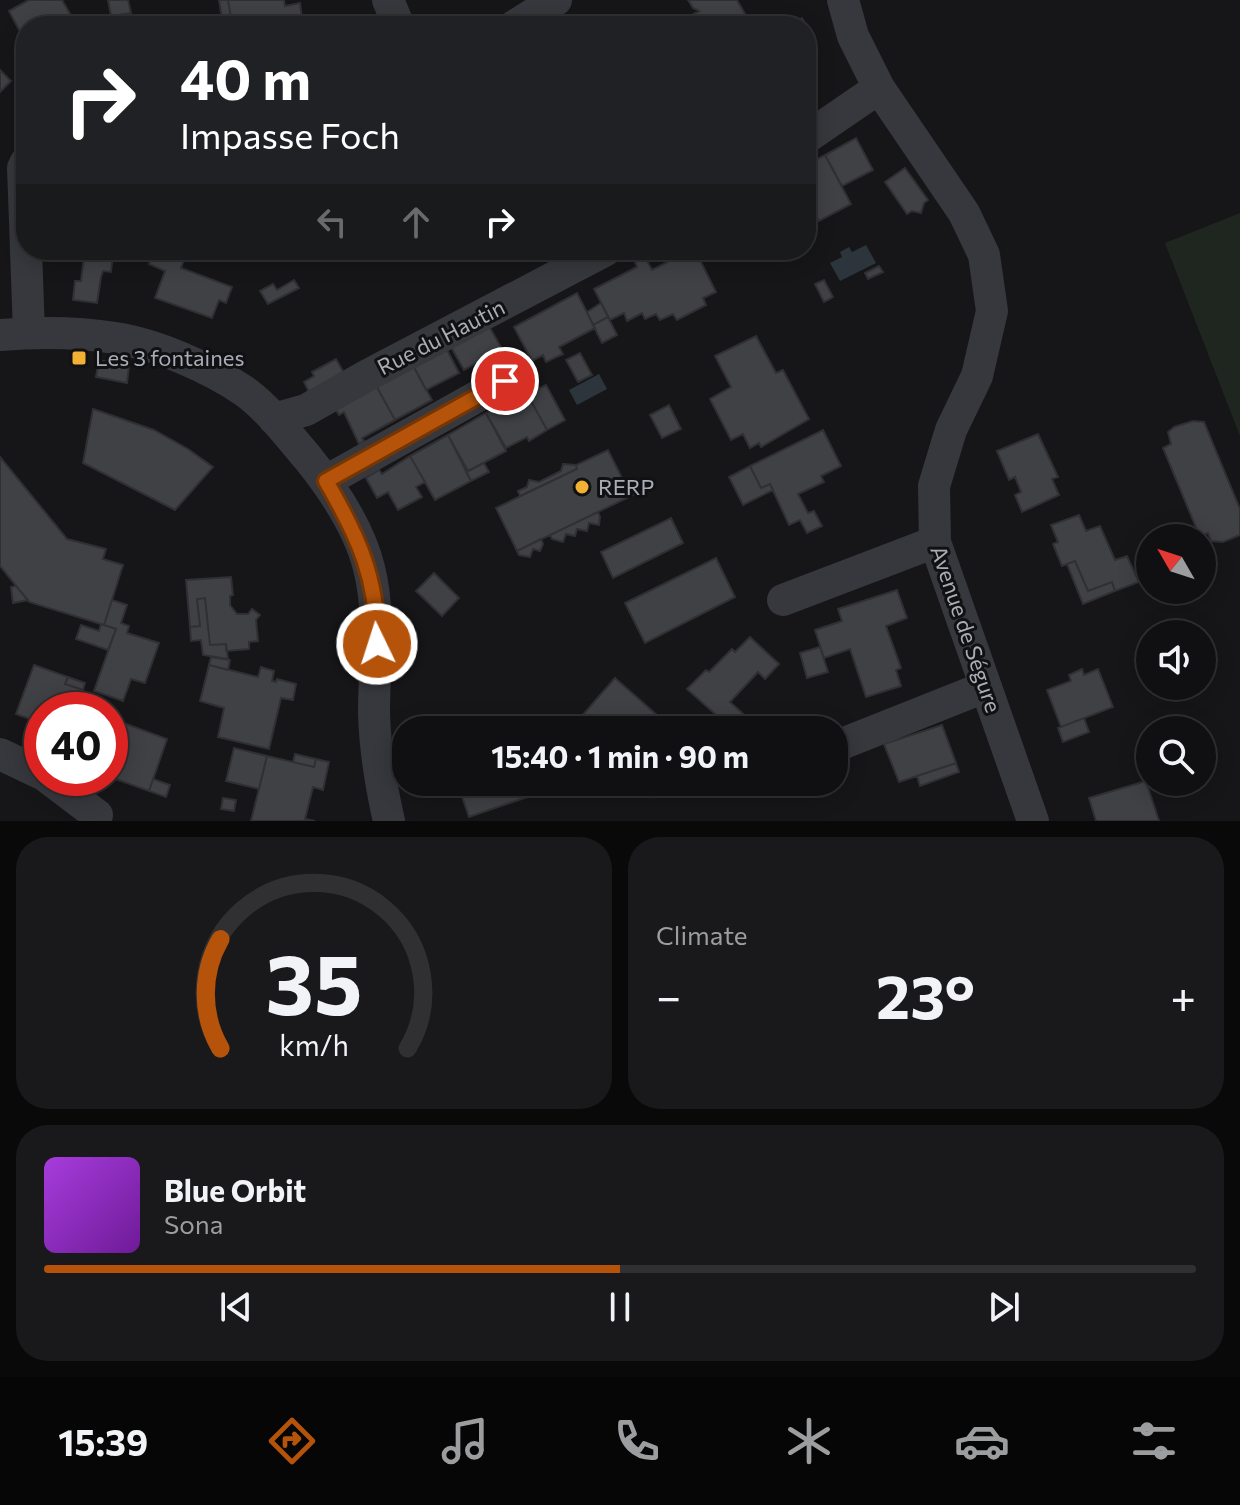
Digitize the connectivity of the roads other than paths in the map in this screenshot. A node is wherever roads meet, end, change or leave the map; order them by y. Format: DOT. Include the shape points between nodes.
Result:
graph roads {
  1 [pos="556,0"];
  2 [pos="843,0"];
  3 [pos="530,16"];
  4 [pos="879,88"];
  5 [pos="816,131"];
  6 [pos="25,260"];
  7 [pos="587,260"];
  8 [pos="15,334"];
  9 [pos="505,381"];
  10 [pos="274,419"];
  11 [pos="326,481"];
  12 [pos="935,542"];
  13 [pos="783,600"];
  14 [pos="985,687"];
  15 [pos="848,741"];
  16 [pos="0,754"];
  17 [pos="24,765"];
  18 [pos="70,796"];
  19 [pos="98,819"];
  20 [pos="389,821"];
  21 [pos="1033,821"];
  1 -- 3 [label="street"];
  2 -- 4 [label="street, Avenue de Ségure" via="853,36"];
  4 -- 5 [label="street"];
  4 -- 12 [label="street, Avenue de Ségure" via="964,213 984,255 992,311 977,376 951,430 934,486"];
  6 -- 8 [label="street"];
  7 -- 10 [label="street, Rue du Hautin" via="306,410"];
  8 -- 10 [label="street" via="116,338 179,357 245,392"];
  9 -- 11 [label="street"];
  10 -- 11 [label="street"];
  11 -- 20 [label="street" via="369,567 377,628 374,715"];
  12 -- 13 [label="street"];
  12 -- 14 [label="street, Avenue de Ségure"];
  14 -- 15 [label="street"];
  14 -- 21 [label="street, Avenue de Ségure"];
  16 -- 17 [label="street"];
  18 -- 19 [label="street"];
}
